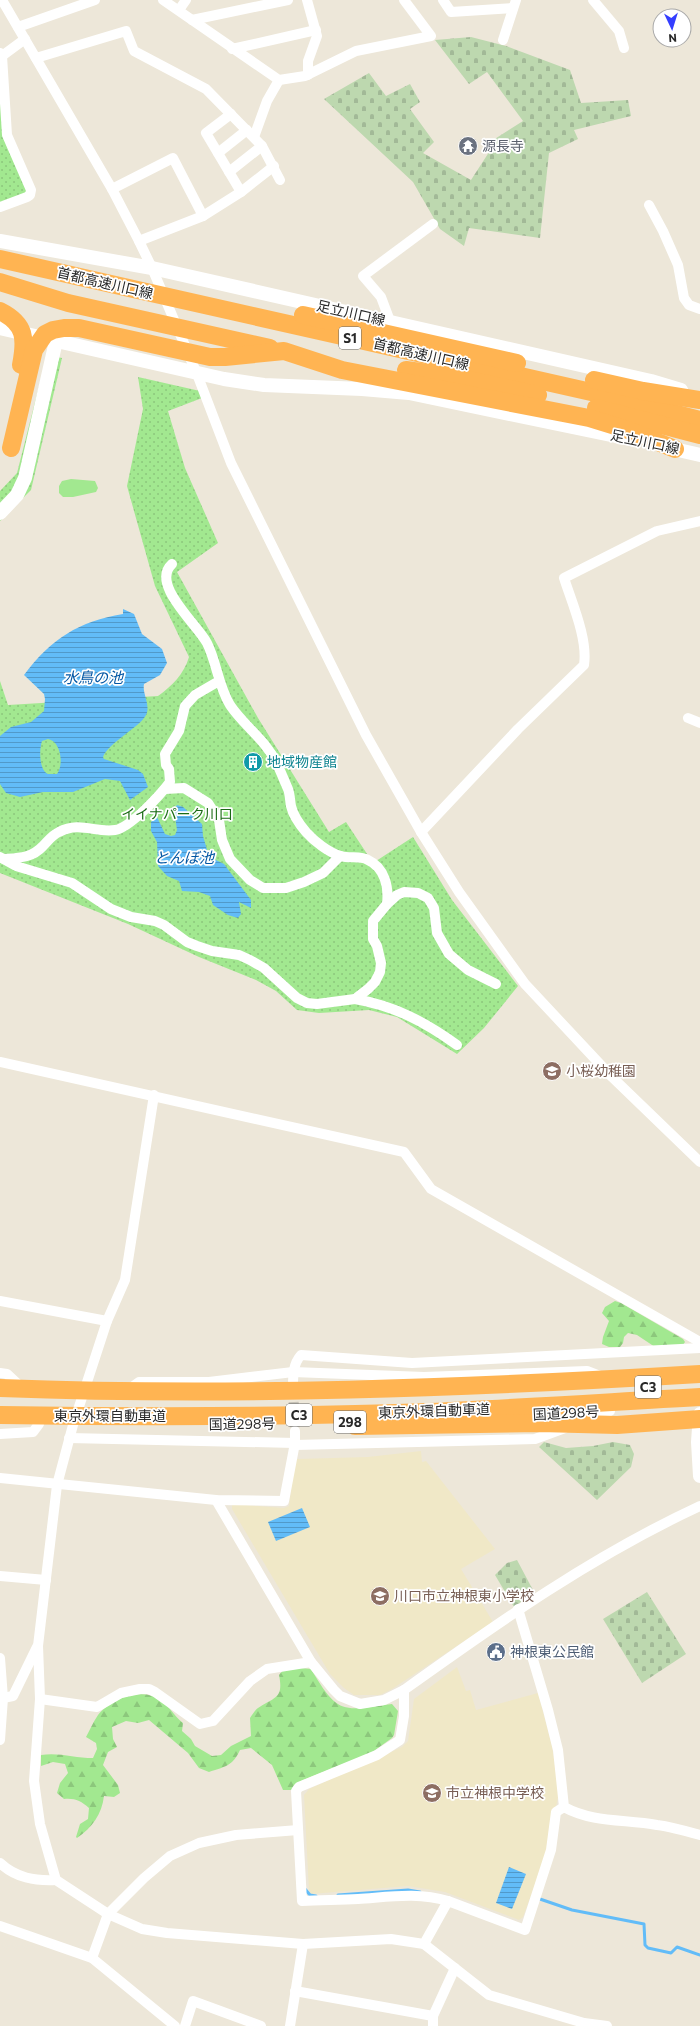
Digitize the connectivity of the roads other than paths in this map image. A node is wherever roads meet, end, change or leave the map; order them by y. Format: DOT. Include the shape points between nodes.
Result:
graph roads {
  1 [pos="2,0"];
  2 [pos="95,0"];
  3 [pos="163,0"];
  4 [pos="186,0"];
  5 [pos="288,0"];
  6 [pos="307,0"];
  7 [pos="404,0"];
  8 [pos="443,0"];
  9 [pos="593,0"];
  10 [pos="515,4"];
  11 [pos="179,10"];
  12 [pos="192,20"];
  13 [pos="18,27"];
  14 [pos="316,30"];
  15 [pos="25,39"];
  16 [pos="503,40"];
  17 [pos="624,48"];
  18 [pos="232,49"];
  19 [pos="1,55"];
  20 [pos="36,58"];
  21 [pos="308,75"];
  22 [pos="279,80"];
  23 [pos="231,114"];
  24 [pos="251,133"];
  25 [pos="262,146"];
  26 [pos="218,153"];
  27 [pos="274,166"];
  28 [pos="229,172"];
  29 [pos="280,180"];
  30 [pos="112,189"];
  31 [pos="241,192"];
  32 [pos="649,205"];
  33 [pos="0,207"];
  34 [pos="203,216"];
  35 [pos="433,224"];
  36 [pos="0,241"];
  37 [pos="139,241"];
  38 [pos="0,259"];
  39 [pos="152,268"];
  40 [pos="0,282"];
  41 [pos="700,309"];
  42 [pos="0,311"];
  43 [pos="390,321"];
  44 [pos="0,328"];
  45 [pos="56,341"];
  46 [pos="284,351"];
  47 [pos="197,374"];
  48 [pos="700,396"];
  49 [pos="700,400"];
  50 [pos="700,420"];
  51 [pos="700,434"];
  52 [pos="675,449"];
  53 [pos="700,455"];
  54 [pos="0,513"];
  55 [pos="700,520"];
  56 [pos="172,564"];
  57 [pos="219,681"];
  58 [pos="688,718"];
  59 [pos="700,723"];
  60 [pos="165,789"];
  61 [pos="421,832"];
  62 [pos="340,856"];
  63 [pos="2,858"];
  64 [pos="387,904"];
  65 [pos="496,984"];
  66 [pos="355,999"];
  67 [pos="457,1045"];
  68 [pos="0,1062"];
  69 [pos="154,1095"];
  70 [pos="700,1162"];
  71 [pos="0,1301"];
  72 [pos="107,1320"];
  73 [pos="700,1342"];
  74 [pos="700,1348"];
  75 [pos="293,1372"];
  76 [pos="0,1373"];
  77 [pos="700,1374"];
  78 [pos="609,1380"];
  79 [pos="700,1382"];
  80 [pos="293,1387"];
  81 [pos="0,1388"];
  82 [pos="23,1389"];
  83 [pos="84,1391"];
  84 [pos="127,1391"];
  85 [pos="700,1396"];
  86 [pos="0,1397"];
  87 [pos="610,1411"];
  88 [pos="0,1415"];
  89 [pos="698,1416"];
  90 [pos="198,1417"];
  91 [pos="0,1423"];
  92 [pos="39,1424"];
  93 [pos="71,1431"];
  94 [pos="295,1431"];
  95 [pos="0,1434"];
  96 [pos="699,1442"];
  97 [pos="295,1444"];
  98 [pos="700,1476"];
  99 [pos="0,1478"];
  100 [pos="57,1485"];
  101 [pos="216,1500"];
  102 [pos="700,1506"];
  103 [pos="0,1576"];
  104 [pos="46,1580"];
  105 [pos="518,1609"];
  106 [pos="38,1646"];
  107 [pos="0,1658"];
  108 [pos="312,1662"];
  109 [pos="404,1690"];
  110 [pos="3,1698"];
  111 [pos="40,1700"];
  112 [pos="0,1740"];
  113 [pos="564,1807"];
  114 [pos="298,1830"];
  115 [pos="700,1835"];
  116 [pos="0,1863"];
  117 [pos="56,1880"];
  118 [pos="448,1902"];
  119 [pos="108,1914"];
  120 [pos="0,1926"];
  121 [pos="303,1944"];
  122 [pos="424,1944"];
  123 [pos="92,1958"];
  124 [pos="455,1968"];
  125 [pos="295,1991"];
  126 [pos="433,2021"];
  127 [pos="584,2024"];
  128 [pos="175,2026"];
  129 [pos="185,2026"];
  130 [pos="261,2026"];
  131 [pos="290,2026"];
  132 [pos="607,2026"];
  1 -- 13 [label="street"];
  2 -- 13 [label="street"];
  3 -- 11 [label="street"];
  4 -- 11 [label="street"];
  5 -- 12 [label="street"];
  6 -- 14 [label="street"];
  7 -- 21 [label="street" via="431,36 356,51"];
  8 -- 10 [label="street" via="451,12"];
  9 -- 17 [label="street" via="619,31"];
  10 -- 16 [label="street"];
  11 -- 12 [label="street"];
  12 -- 18 [label="street"];
  13 -- 15 [label="street"];
  14 -- 18 [label="street"];
  14 -- 21 [label="street" via="317,36 308,61"];
  15 -- 19 [label="street"];
  15 -- 20 [label="street"];
  18 -- 22 [label="street"];
  19 -- 33 [label="street" via="7,135 31,190 27,197"];
  20 -- 23 [label="street" via="126,31 134,51 206,89"];
  20 -- 30 [label="street"];
  21 -- 22 [label="street"];
  22 -- 24 [label="street"];
  23 -- 24 [label="street"];
  23 -- 26 [label="street" via="206,133"];
  24 -- 25 [label="street"];
  24 -- 26 [label="street"];
  25 -- 27 [label="street"];
  25 -- 28 [label="street"];
  26 -- 28 [label="street"];
  27 -- 29 [label="street"];
  27 -- 31 [label="street"];
  28 -- 31 [label="street"];
  30 -- 34 [label="street" via="173,158"];
  30 -- 37 [label="street"];
  31 -- 34 [label="street"];
  32 -- 41 [label="street" via="678,265 684,298 689,305"];
  34 -- 37 [label="street"];
  35 -- 43 [label="street" via="363,276 381,297"];
  36 -- 39 [label="main road, 足立川口線"];
  37 -- 39 [label="street"];
  38 -- 49 [label="highway" via="145,282 366,328 643,391"];
  38 -- 50 [label="highway, 首都高速川口線 / S1" via="600,394"];
  39 -- 43 [label="main road, 足立川口線"];
  39 -- 47 [label="street"];
  40 -- 46 [label="highway, 首都高速川口線 / S1" via="68,303"];
  42 -- 46 [label="highway" via="19,324 24,348 7,429 6,447 34,350 45,334 53,330 79,328 210,357 225,358"];
  43 -- 48 [label="main road, 足立川口線" via="651,381"];
  44 -- 45 [label="main road, 足立川口線"];
  45 -- 47 [label="main road, 足立川口線"];
  45 -- 54 [label="main road" via="25,478 17,495"];
  46 -- 51 [label="highway, 首都高速川口線 / S1" via="456,377"];
  46 -- 52 [label="highway" via="342,370 589,418"];
  47 -- 52 [label="main road, 足立川口線" via="264,385 362,389 409,394"];
  47 -- 61 [label="street" via="231,463 366,735"];
  52 -- 53 [label="main road, 足立川口線"];
  55 -- 61 [label="street" via="657,531 564,578 583,641 584,665 513,734"];
  56 -- 57 [label="street" via="166,573 167,585 174,600 202,633 211,650"];
  57 -- 60 [label="street" via="195,695 185,706 179,731 166,754 170,782"];
  57 -- 62 [label="street" via="238,716 272,754 299,823 314,840"];
  58 -- 59 [label="street"];
  60 -- 62 [label="street" via="184,788 208,803 219,820 222,840 230,859 250,880 263,888 286,888 304,882 322,873"];
  60 -- 63 [label="street" via="124,827 116,830 70,827 58,832 29,856"];
  61 -- 70 [label="street" via="458,892 525,984 612,1077"];
  62 -- 64 [label="street" via="368,860 376,866 387,884"];
  63 -- 66 [label="street" via="16,866 72,883 111,909 131,917 155,921 187,942 250,960 264,968 297,998 307,1003"];
  64 -- 65 [label="street" via="404,892 418,893 428,898 434,908 437,933 448,954 468,970"];
  64 -- 66 [label="street" via="373,921 373,939 381,963 380,972 375,982"];
  66 -- 67 [label="street" via="401,1011"];
  68 -- 69 [label="street"];
  69 -- 72 [label="street" via="125,1280"];
  69 -- 73 [label="street" via="404,1152 431,1189"];
  71 -- 72 [label="street"];
  72 -- 83 [label="street"];
  74 -- 75 [label="street" via="412,1363 301,1355"];
  75 -- 78 [label="street" via="424,1377 587,1371"];
  75 -- 80 [label="street"];
  75 -- 84 [label="street" via="209,1382 139,1382"];
  76 -- 82 [label="street" via="7,1374"];
  77 -- 78 [label="highway"];
  78 -- 84 [label="highway" via="296,1390"];
  79 -- 86 [label="highway, 東京外環自動車道 / C3" via="660,1386 307,1399 110,1400"];
  81 -- 82 [label="highway"];
  82 -- 83 [label="highway"];
  83 -- 84 [label="highway"];
  83 -- 93 [label="street"];
  85 -- 90 [label="highway, 東京外環自動車道 / C3" via="428,1412"];
  87 -- 89 [label="highway, 国道298号 / 298"];
  87 -- 93 [label="highway, 国道298号 / 298" via="462,1419"];
  87 -- 97 [label="street" via="535,1439"];
  88 -- 90 [label="highway, 東京外環自動車道 / C3"];
  89 -- 90 [label="highway" via="617,1425 540,1423 347,1426"];
  89 -- 96 [label="main road"];
  91 -- 92 [label="highway, 国道298号 / 298"];
  92 -- 93 [label="highway, 国道298号 / 298"];
  92 -- 95 [label="street" via="33,1432"];
  93 -- 97 [label="street"];
  93 -- 100 [label="street"];
  94 -- 97 [label="street"];
  96 -- 98 [label="main road"];
  97 -- 101 [label="street" via="284,1501"];
  99 -- 100 [label="street"];
  100 -- 101 [label="street"];
  100 -- 104 [label="street"];
  101 -- 108 [label="street"];
  102 -- 105 [label="street" via="654,1527"];
  103 -- 104 [label="street"];
  104 -- 106 [label="street"];
  105 -- 109 [label="street"];
  105 -- 113 [label="street" via="558,1750"];
  106 -- 110 [label="street" via="13,1696"];
  106 -- 111 [label="street"];
  107 -- 110 [label="street"];
  108 -- 109 [label="street" via="340,1696 360,1704 384,1700"];
  108 -- 111 [label="street" via="267,1669 250,1681 213,1722 207,1724 200,1724 149,1689 121,1693 97,1707"];
  109 -- 114 [label="street" via="404,1716 400,1740 377,1755 300,1787 296,1791"];
  110 -- 112 [label="street"];
  111 -- 117 [label="street" via="34,1780 40,1824"];
  113 -- 115 [label="street" via="577,1814 604,1821 623,1820 658,1825"];
  113 -- 118 [label="street" via="556,1812 551,1850 525,1930"];
  114 -- 118 [label="street" via="302,1901 407,1895"];
  114 -- 119 [label="street" via="236,1835 199,1843 170,1856"];
  116 -- 117 [label="street" via="10,1872 40,1881"];
  117 -- 119 [label="street"];
  118 -- 122 [label="street"];
  119 -- 121 [label="street" via="142,1929 167,1933"];
  119 -- 123 [label="street"];
  120 -- 123 [label="street"];
  121 -- 122 [label="street" via="391,1939"];
  121 -- 125 [label="street"];
  122 -- 124 [label="street"];
  123 -- 128 [label="street"];
  124 -- 126 [label="street"];
  124 -- 127 [label="street" via="489,1995"];
  125 -- 126 [label="street"];
  125 -- 131 [label="street"];
  127 -- 132 [label="street"];
  129 -- 130 [label="street" via="193,2001"];
}
